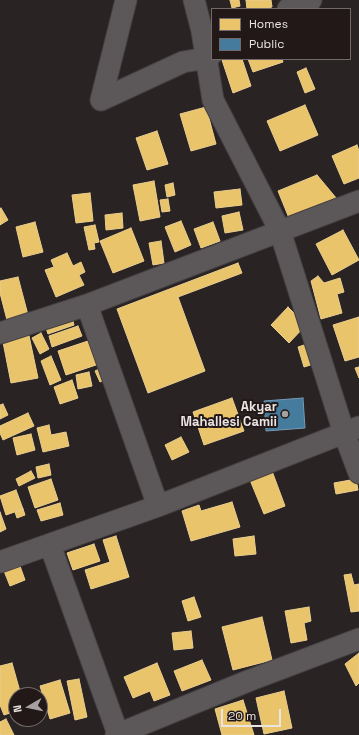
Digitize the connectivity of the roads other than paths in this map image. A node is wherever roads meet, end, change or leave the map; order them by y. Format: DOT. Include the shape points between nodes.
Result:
graph roads {
  1 [pos="126,0"];
  2 [pos="194,0"];
  3 [pos="311,0"];
  4 [pos="291,8"];
  5 [pos="209,56"];
  6 [pos="359,201"];
  7 [pos="280,231"];
  8 [pos="87,305"];
  9 [pos="0,332"];
  10 [pos="352,430"];
  11 [pos="359,473"];
  12 [pos="158,506"];
  13 [pos="50,545"];
  14 [pos="0,562"];
  15 [pos="359,639"];
  16 [pos="117,735"];
  1 -- 5 [label="street" via="101,100 183,62"];
  2 -- 5 [label="street"];
  3 -- 4 [label="street"];
  5 -- 7 [label="street" via="213,100"];
  6 -- 7 [label="street"];
  7 -- 8 [label="street"];
  7 -- 10 [label="street"];
  8 -- 9 [label="street"];
  8 -- 12 [label="street"];
  10 -- 11 [label="street"];
  10 -- 12 [label="street"];
  12 -- 13 [label="street"];
  13 -- 14 [label="street"];
  13 -- 16 [label="street"];
  15 -- 16 [label="street"];
}
